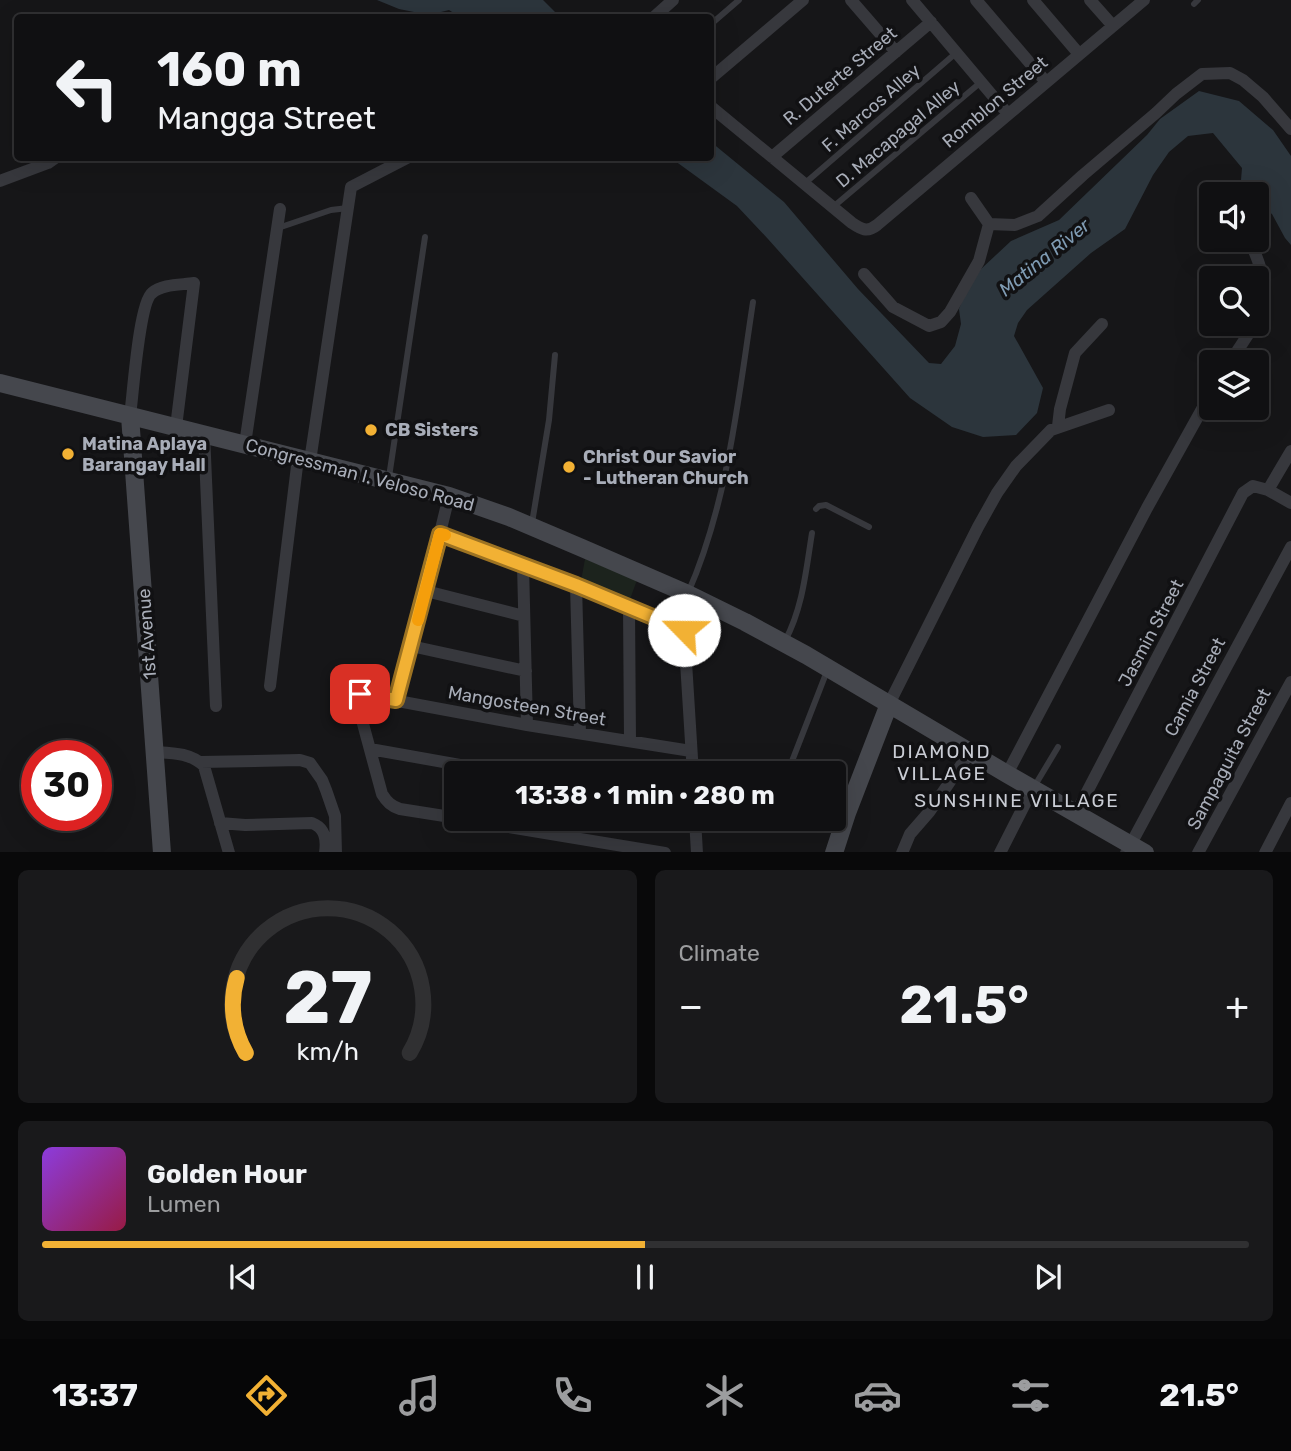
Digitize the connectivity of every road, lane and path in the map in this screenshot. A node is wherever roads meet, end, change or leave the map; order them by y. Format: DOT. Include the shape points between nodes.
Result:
graph roads {
  1 [pos="673,0"];
  2 [pos="739,0"];
  3 [pos="803,0"];
  4 [pos="851,0"];
  5 [pos="912,0"];
  6 [pos="976,0"];
  7 [pos="1032,0"];
  8 [pos="1090,0"];
  9 [pos="1144,0"];
  10 [pos="657,14"];
  11 [pos="714,22"];
  12 [pos="931,22"];
  13 [pos="1113,26"];
  14 [pos="896,52"];
  15 [pos="956,53"];
  16 [pos="1079,54"];
  17 [pos="714,76"];
  18 [pos="981,82"];
  19 [pos="1046,82"];
  20 [pos="714,109"];
  21 [pos="1008,114"];
  22 [pos="1291,129"];
  23 [pos="772,157"];
  24 [pos="51,161"];
  25 [pos="401,161"];
  26 [pos="0,181"];
  27 [pos="804,184"];
  28 [pos="971,198"];
  29 [pos="833,207"];
  30 [pos="348,208"];
  31 [pos="281,209"];
  32 [pos="989,224"];
  33 [pos="278,228"];
  34 [pos="425,237"];
  35 [pos="864,274"];
  36 [pos="753,302"];
  37 [pos="1102,324"];
  38 [pos="555,355"];
  39 [pos="0,383"];
  40 [pos="1108,410"];
  41 [pos="1199,415"];
  42 [pos="130,416"];
  43 [pos="1058,426"];
  44 [pos="177,427"];
  45 [pos="204,434"];
  46 [pos="245,444"];
  47 [pos="1291,451"];
  48 [pos="304,459"];
  49 [pos="388,480"];
  50 [pos="1268,490"];
  51 [pos="449,496"];
  52 [pos="1291,503"];
  53 [pos="816,509"];
  54 [pos="531,526"];
  55 [pos="869,527"];
  56 [pos="812,533"];
  57 [pos="440,534"];
  58 [pos="1291,547"];
  59 [pos="523,565"];
  60 [pos="576,585"];
  61 [pos="426,591"];
  62 [pos="688,594"];
  63 [pos="629,607"];
  64 [pos="524,617"];
  65 [pos="684,630"];
  66 [pos="784,642"];
  67 [pos="411,646"];
  68 [pos="828,668"];
  69 [pos="526,671"];
  70 [pos="1291,682"];
  71 [pos="270,686"];
  72 [pos="396,700"];
  73 [pos="889,704"];
  74 [pos="216,706"];
  75 [pos="527,725"];
  76 [pos="580,733"];
  77 [pos="630,741"];
  78 [pos="1058,747"];
  79 [pos="370,749"];
  80 [pos="691,751"];
  81 [pos="155,752"];
  82 [pos="970,752"];
  83 [pos="691,761"];
  84 [pos="792,761"];
  85 [pos="201,762"];
  86 [pos="444,762"];
  87 [pos="1007,774"];
  88 [pos="1033,788"];
  89 [pos="846,798"];
  90 [pos="1291,803"];
  91 [pos="1076,813"];
  92 [pos="444,816"];
  93 [pos="220,823"];
  94 [pos="533,831"];
  95 [pos="695,831"];
  96 [pos="837,831"];
  97 [pos="1134,850"];
  98 [pos="162,852"];
  99 [pos="229,852"];
  100 [pos="325,852"];
  101 [pos="336,852"];
  102 [pos="665,852"];
  103 [pos="696,852"];
  104 [pos="834,852"];
  105 [pos="902,852"];
  106 [pos="1000,852"];
  107 [pos="1198,852"];
  108 [pos="1265,852"];
  1 -- 10 [label="street"];
  2 -- 11 [label="lane"];
  3 -- 17 [label="street"];
  4 -- 14 [label="street"];
  5 -- 12 [label="street"];
  6 -- 19 [label="street"];
  7 -- 16 [label="street"];
  8 -- 13 [label="street"];
  9 -- 13 [label="street, Romblon Street"];
  12 -- 14 [label="street, R. Duterte Street"];
  12 -- 15 [label="street"];
  13 -- 16 [label="street, Romblon Street"];
  14 -- 23 [label="street, R. Duterte Street"];
  15 -- 18 [label="street"];
  15 -- 27 [label="lane, F. Marcos Alley"];
  16 -- 19 [label="street, Romblon Street"];
  18 -- 21 [label="street"];
  18 -- 29 [label="lane, D. Macapagal Alley"];
  19 -- 21 [label="street, Romblon Street"];
  20 -- 23 [label="street"];
  21 -- 29 [label="street, Romblon Street" via="868,230"];
  22 -- 32 [label="street" via="1243,80 1230,73 1202,75 1038,216 1015,225"];
  23 -- 27 [label="street"];
  24 -- 26 [label="street"];
  25 -- 30 [label="street" via="351,187"];
  27 -- 29 [label="street"];
  28 -- 32 [label="street"];
  30 -- 33 [label="lane"];
  30 -- 48 [label="street"];
  31 -- 33 [label="street"];
  32 -- 35 [label="street" via="979,261 941,322 929,326 893,307"];
  33 -- 46 [label="street"];
  34 -- 49 [label="lane"];
  36 -- 62 [label="lane" via="729,454 713,525"];
  37 -- 43 [label="street" via="1072,359"];
  38 -- 54 [label="lane"];
  39 -- 42 [label="main road, Congressman I. Veloso Road"];
  40 -- 43 [label="street"];
  41 -- 87 [label="street"];
  42 -- 44 [label="main road, Congressman I. Veloso Road"];
  42 -- 44 [label="street" via="148,296 162,287 194,283"];
  42 -- 81 [label="main road, 1st Avenue"];
  43 -- 73 [label="street" via="1043,437 997,493"];
  44 -- 45 [label="main road, Congressman I. Veloso Road"];
  45 -- 46 [label="main road, Congressman I. Veloso Road"];
  45 -- 74 [label="street"];
  46 -- 48 [label="main road, Congressman I. Veloso Road"];
  47 -- 50 [label="street"];
  48 -- 49 [label="main road, Congressman I. Veloso Road"];
  48 -- 71 [label="street"];
  49 -- 51 [label="main road, Congressman I. Veloso Road"];
  50 -- 52 [label="street"];
  50 -- 91 [label="street, Jasmin Street" via="1254,486 1243,493"];
  51 -- 54 [label="main road, Congressman I. Veloso Road"];
  51 -- 57 [label="street"];
  53 -- 55 [label="lane" via="826,505"];
  54 -- 62 [label="main road, Congressman I. Veloso Road"];
  56 -- 66 [label="lane" via="800,603"];
  57 -- 59 [label="street"];
  57 -- 61 [label="street"];
  58 -- 97 [label="street, Camia Street"];
  59 -- 60 [label="street"];
  59 -- 64 [label="street"];
  60 -- 63 [label="street"];
  60 -- 76 [label="street"];
  61 -- 64 [label="street"];
  61 -- 67 [label="street"];
  62 -- 65 [label="street"];
  62 -- 66 [label="main road, Congressman I. Veloso Road"];
  63 -- 65 [label="street"];
  63 -- 77 [label="street"];
  64 -- 69 [label="street"];
  65 -- 80 [label="street"];
  66 -- 68 [label="main road, Congressman I. Veloso Road"];
  67 -- 69 [label="street"];
  67 -- 72 [label="street"];
  68 -- 73 [label="main road, Congressman I. Veloso Road"];
  68 -- 84 [label="lane"];
  69 -- 75 [label="street"];
  70 -- 107 [label="street, Sampaguita Street"];
  72 -- 75 [label="street, Mangosteen Street"];
  72 -- 79 [label="street, Mangosteen Street" via="358,696"];
  73 -- 82 [label="main road, Congressman I. Veloso Road"];
  73 -- 89 [label="main road"];
  75 -- 76 [label="street, Mangosteen Street"];
  76 -- 77 [label="street, Mangosteen Street"];
  77 -- 80 [label="street, Mangosteen Street"];
  78 -- 88 [label="lane"];
  79 -- 86 [label="street"];
  79 -- 92 [label="street" via="382,794 392,807"];
  80 -- 83 [label="street"];
  81 -- 85 [label="street" via="184,754"];
  81 -- 98 [label="main road, 1st Avenue"];
  82 -- 87 [label="main road, Congressman I. Veloso Road"];
  82 -- 105 [label="street" via="910,834"];
  85 -- 93 [label="street"];
  85 -- 101 [label="street" via="310,763 331,802"];
  87 -- 88 [label="main road, Congressman I. Veloso Road"];
  88 -- 91 [label="main road, Congressman I. Veloso Road"];
  88 -- 106 [label="street"];
  90 -- 108 [label="street"];
  91 -- 97 [label="main road, Congressman I. Veloso Road"];
  93 -- 99 [label="street"];
  93 -- 100 [label="street" via="312,822 323,830"];
  94 -- 102 [label="street"];
  95 -- 103 [label="street"];
  96 -- 104 [label="main road"];
}
